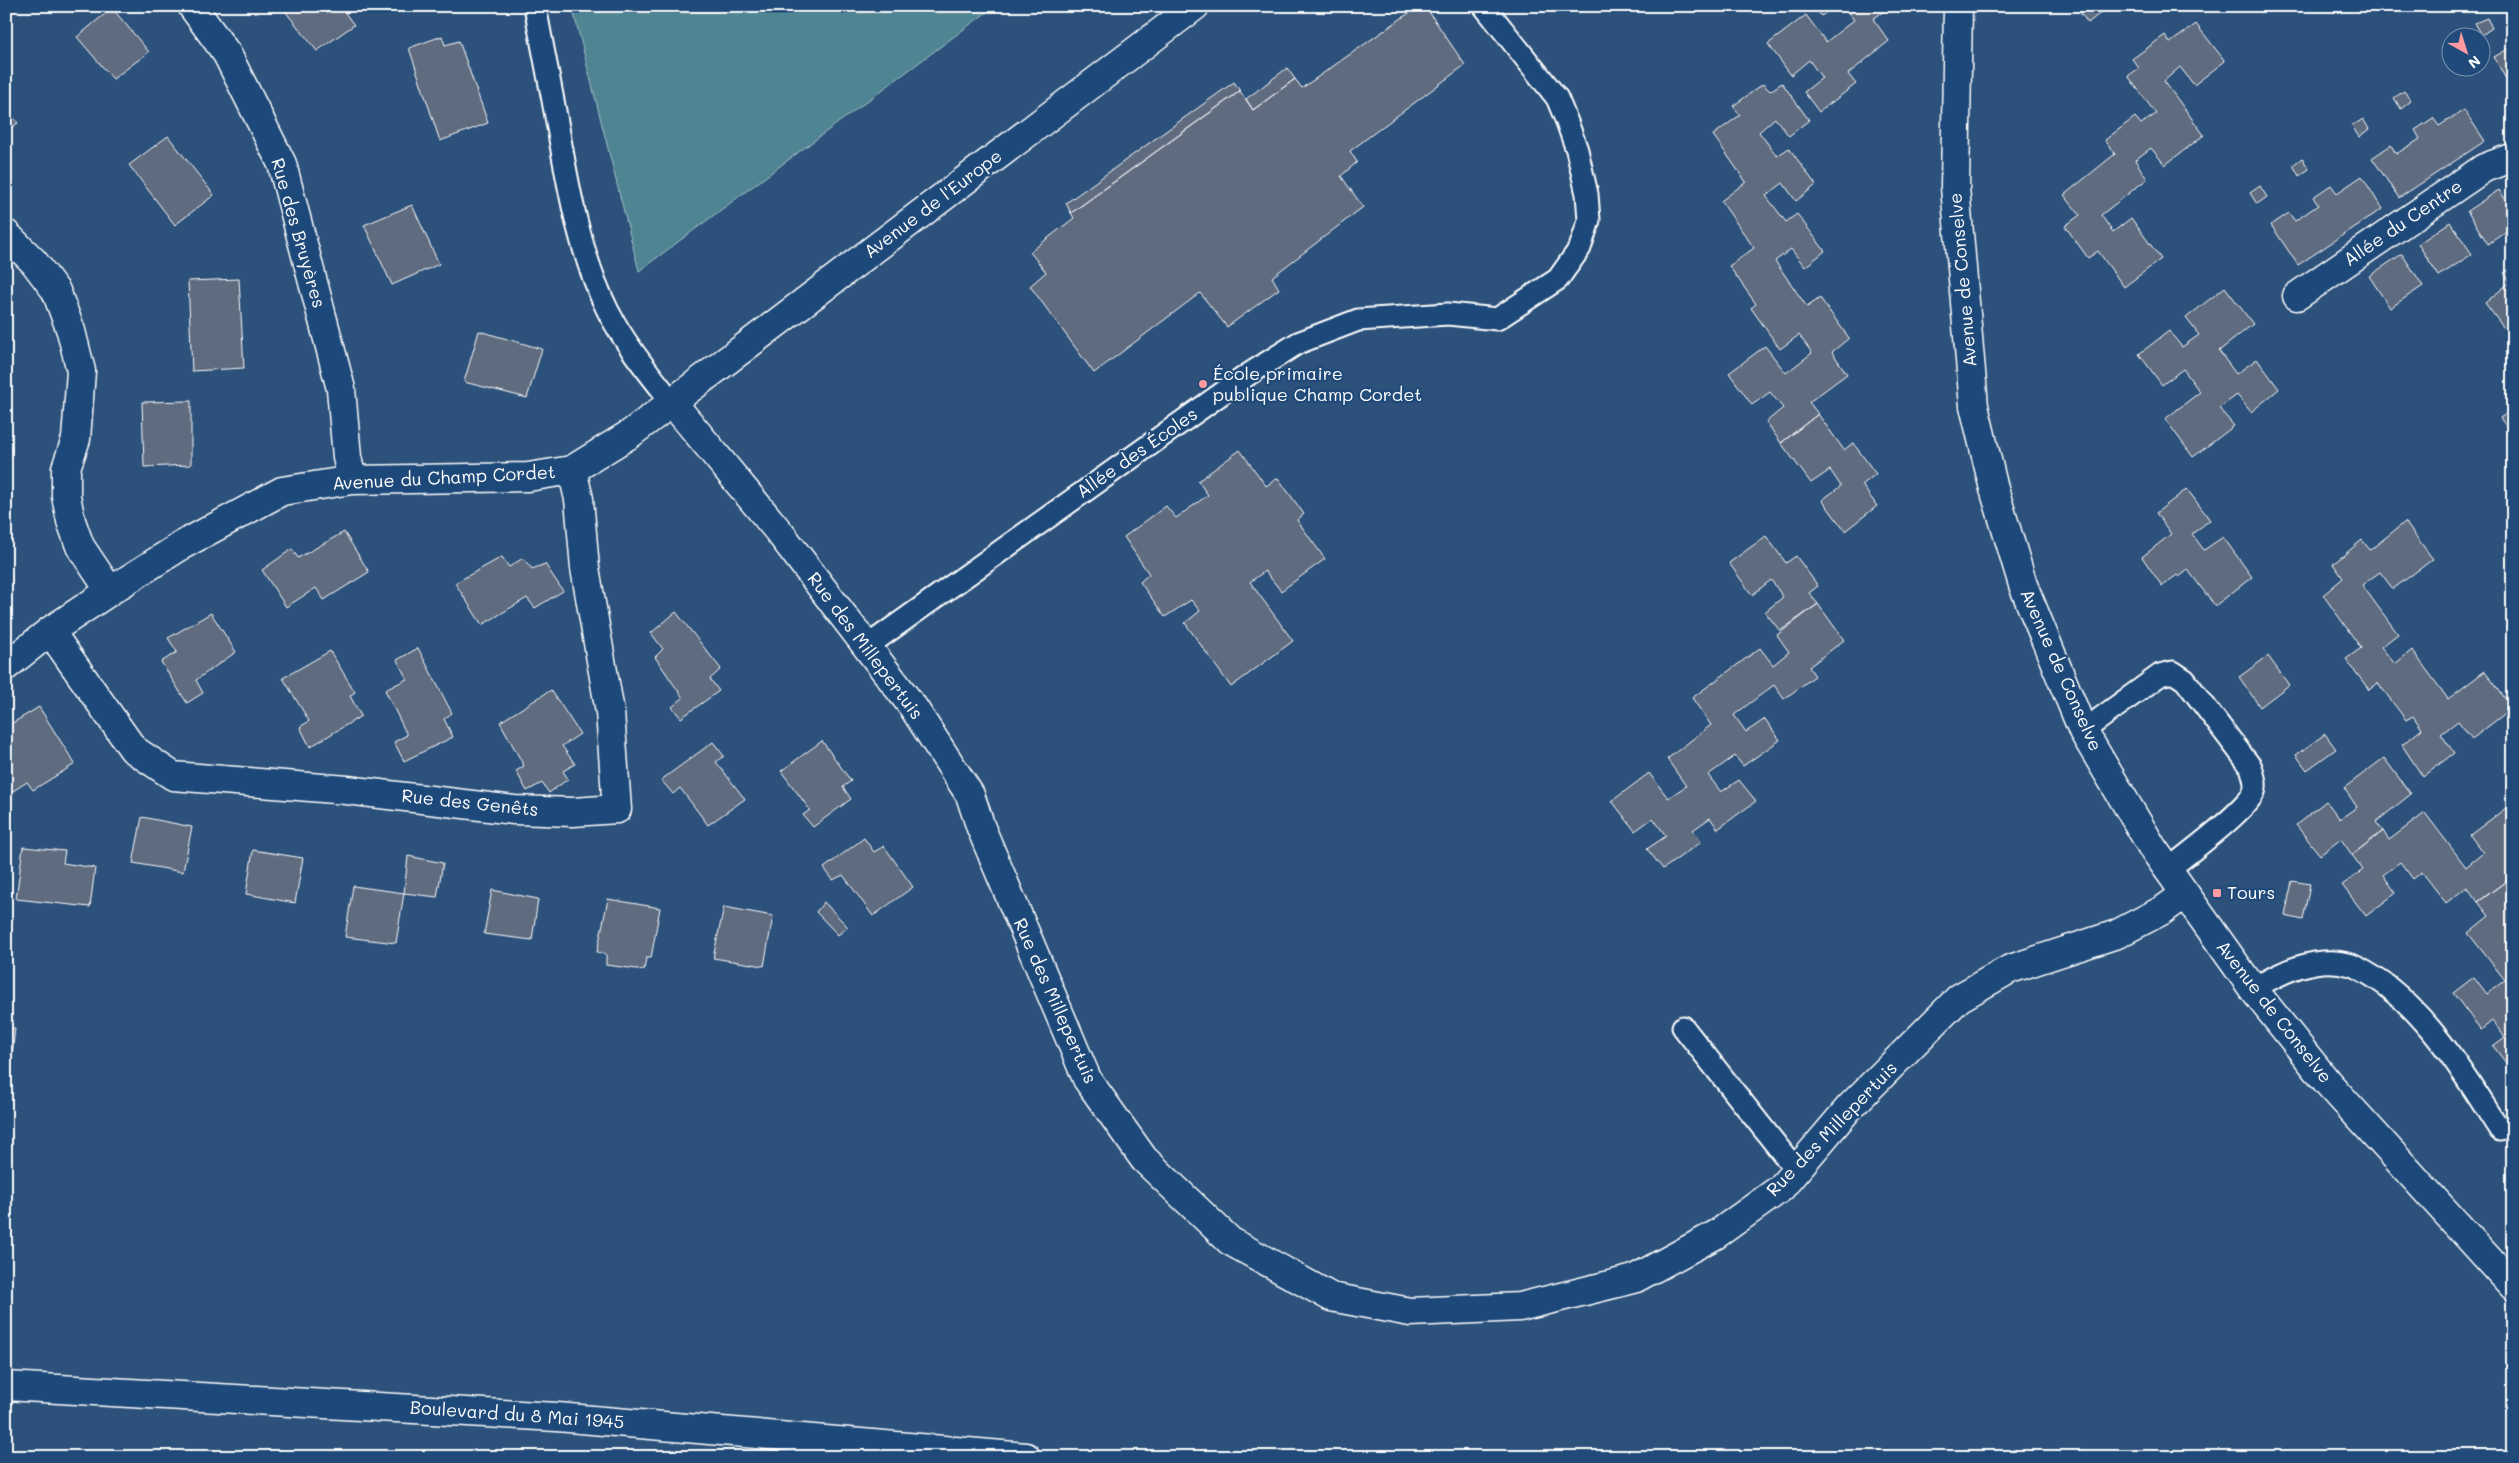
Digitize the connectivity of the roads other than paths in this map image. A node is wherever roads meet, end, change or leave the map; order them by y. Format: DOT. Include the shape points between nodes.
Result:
graph roads {
  1 [pos="192,6"];
  2 [pos="535,6"];
  3 [pos="1195,6"];
  4 [pos="1484,6"];
  5 [pos="1958,6"];
  6 [pos="2513,160"];
  7 [pos="6,234"];
  8 [pos="2297,296"];
  9 [pos="671,401"];
  10 [pos="572,470"];
  11 [pos="352,480"];
  12 [pos="110,591"];
  13 [pos="50,631"];
  14 [pos="866,647"];
  15 [pos="6,666"];
  16 [pos="2083,731"];
  17 [pos="2168,870"];
  18 [pos="2185,894"];
  19 [pos="2253,989"];
  20 [pos="1683,1027"];
  21 [pos="2500,1130"];
  22 [pos="1796,1170"];
  23 [pos="2513,1286"];
  24 [pos="6,1386"];
  25 [pos="1026,1457"];
  1 -- 11 [label="street, Rue des Bruyères" via="227,54 282,164 341,389"];
  2 -- 9 [label="lane" via="567,178 593,274 628,346"];
  3 -- 9 [label="street, Avenue de l'Europe"];
  4 -- 14 [label="lane, Allée des Écoles" via="1557,98 1578,150 1589,220 1580,248 1558,279 1497,319 1448,314 1358,320 1298,343 1233,385"];
  5 -- 16 [label="street, Avenue de Conselve" via="1955,187 1974,406 1994,489 2023,585"];
  6 -- 8 [label="street, Allée du Centre" via="2484,168"];
  7 -- 12 [label="street" via="34,262 56,291 71,330 81,371 76,439 66,468 66,496 70,521 80,546"];
  9 -- 10 [label="street, Avenue du Champ Cordet" via="630,434"];
  9 -- 14 [label="street, Rue des Millepertuis" via="780,533"];
  10 -- 11 [label="street, Avenue du Champ Cordet" via="528,477"];
  10 -- 13 [label="street, Rue des Genêts" via="610,712 617,809 573,812 514,810 347,790 173,776 132,749"];
  11 -- 12 [label="street, Avenue du Champ Cordet" via="282,491 184,544"];
  12 -- 13 [label="street, Avenue du Champ Cordet"];
  13 -- 15 [label="street, Avenue du Champ Cordet"];
  14 -- 22 [label="street, Rue des Millepertuis" via="912,707 970,795 1087,1079 1144,1159 1230,1241 1331,1297 1410,1312 1520,1307 1634,1279 1717,1234 1780,1188"];
  16 -- 17 [label="street, Avenue de Conselve"];
  16 -- 17 [label="lane" via="2160,675 2173,672 2185,680 2251,767 2254,793"];
  17 -- 18 [label="street, Avenue de Conselve"];
  18 -- 19 [label="street, Avenue de Conselve"];
  18 -- 22 [label="street, Rue des Millepertuis" via="2163,910 2117,934 2010,968 1959,998 1849,1108"];
  19 -- 21 [label="lane" via="2276,975 2326,962 2351,965 2378,980 2410,1004 2438,1035"];
  19 -- 23 [label="street, Avenue de Conselve" via="2328,1083"];
  20 -- 22 [label="lane"];
  24 -- 25 [label="street, Boulevard du 8 Mai 1945" via="557,1417"];
}
